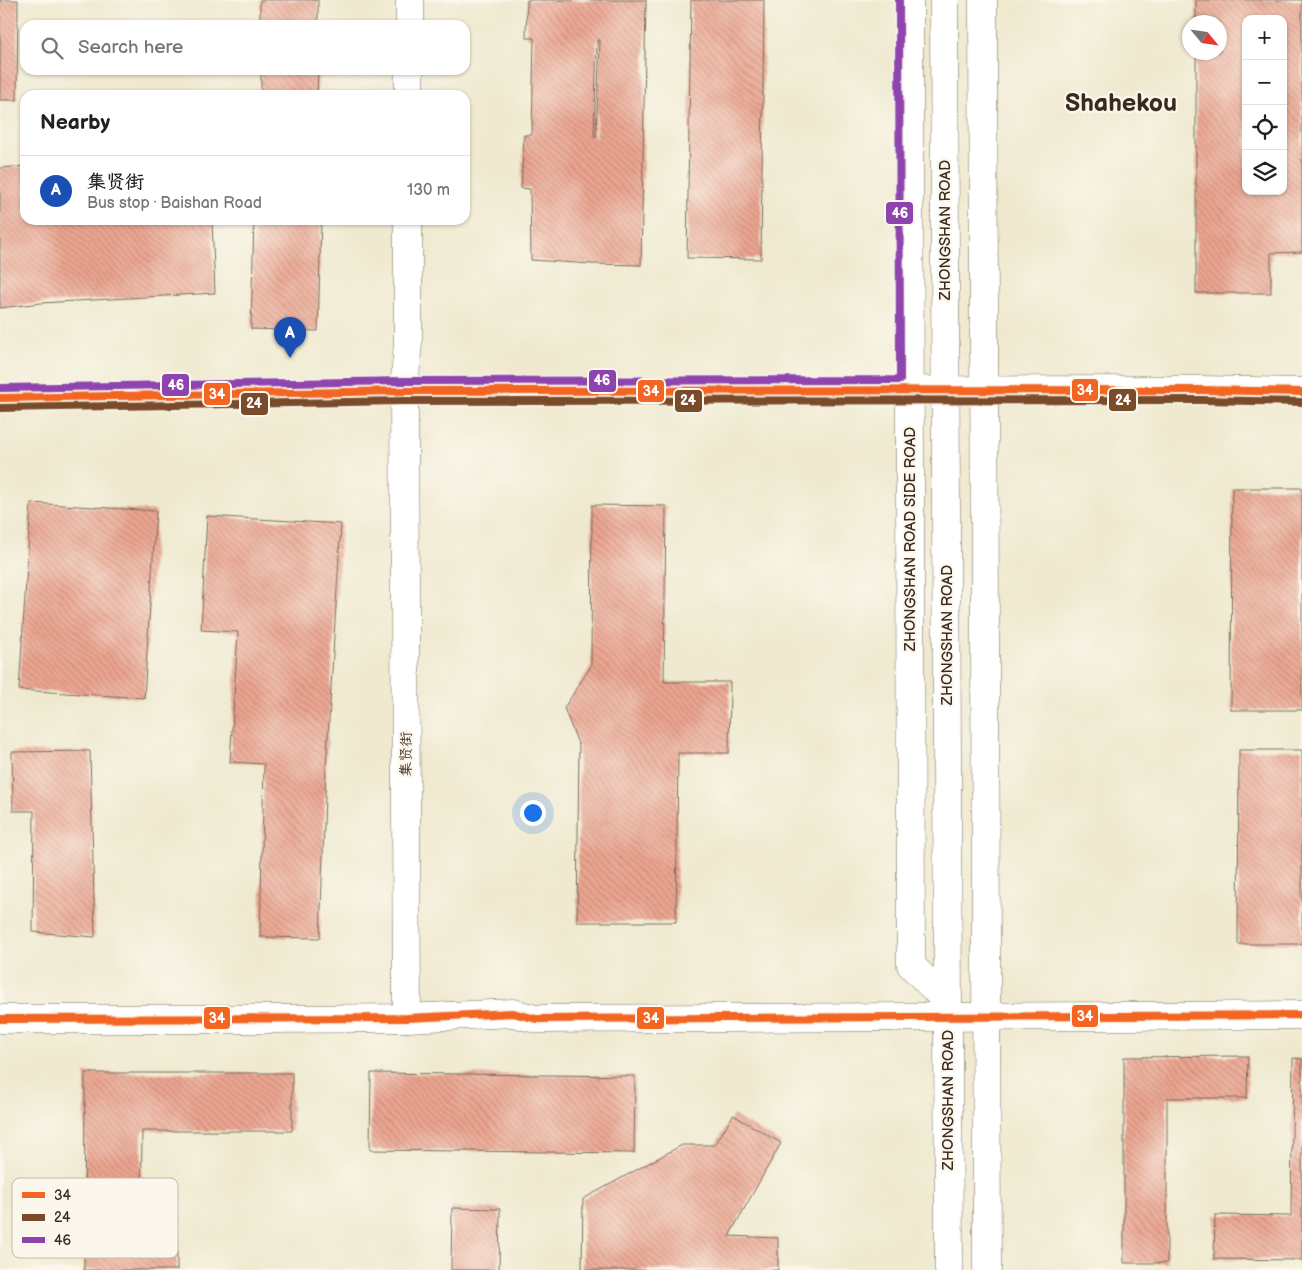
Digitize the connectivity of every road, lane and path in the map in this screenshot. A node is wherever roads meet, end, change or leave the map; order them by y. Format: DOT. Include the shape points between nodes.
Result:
graph roads {
  1 [pos="410,0"];
  2 [pos="909,0"];
  3 [pos="944,0"];
  4 [pos="983,0"];
  5 [pos="410,20"];
  6 [pos="409,75"];
  7 [pos="409,90"];
  8 [pos="408,225"];
  9 [pos="910,390"];
  10 [pos="946,390"];
  11 [pos="985,390"];
  12 [pos="404,391"];
  13 [pos="1302,392"];
  14 [pos="0,398"];
  15 [pos="948,1010"];
  16 [pos="1302,1016"];
  17 [pos="986,1017"];
  18 [pos="407,1018"];
  19 [pos="0,1019"];
  20 [pos="949,1270"];
  21 [pos="987,1270"];
  1 -- 5 [label="main road"];
  2 -- 9 [label="main road, ZHONGSHAN ROAD SIDE ROAD"];
  3 -- 10 [label="main road, ZHONGSHAN ROAD"];
  4 -- 11 [label="main road"];
  6 -- 7 [label="main road"];
  8 -- 12 [label="main road, 集贤街" via="408,342"];
  9 -- 10 [label="main road"];
  9 -- 12 [label="main road"];
  9 -- 15 [label="main road, ZHONGSHAN ROAD SIDE ROAD" via="910,965"];
  10 -- 11 [label="main road"];
  10 -- 15 [label="main road, ZHONGSHAN ROAD"];
  11 -- 13 [label="main road"];
  11 -- 17 [label="main road"];
  12 -- 14 [label="main road"];
  12 -- 18 [label="main road, 集贤街"];
  15 -- 17 [label="main road"];
  15 -- 18 [label="main road" via="536,1019 513,1014"];
  15 -- 20 [label="main road, ZHONGSHAN ROAD"];
  16 -- 17 [label="main road"];
  17 -- 21 [label="main road"];
  18 -- 19 [label="main road"];
}
